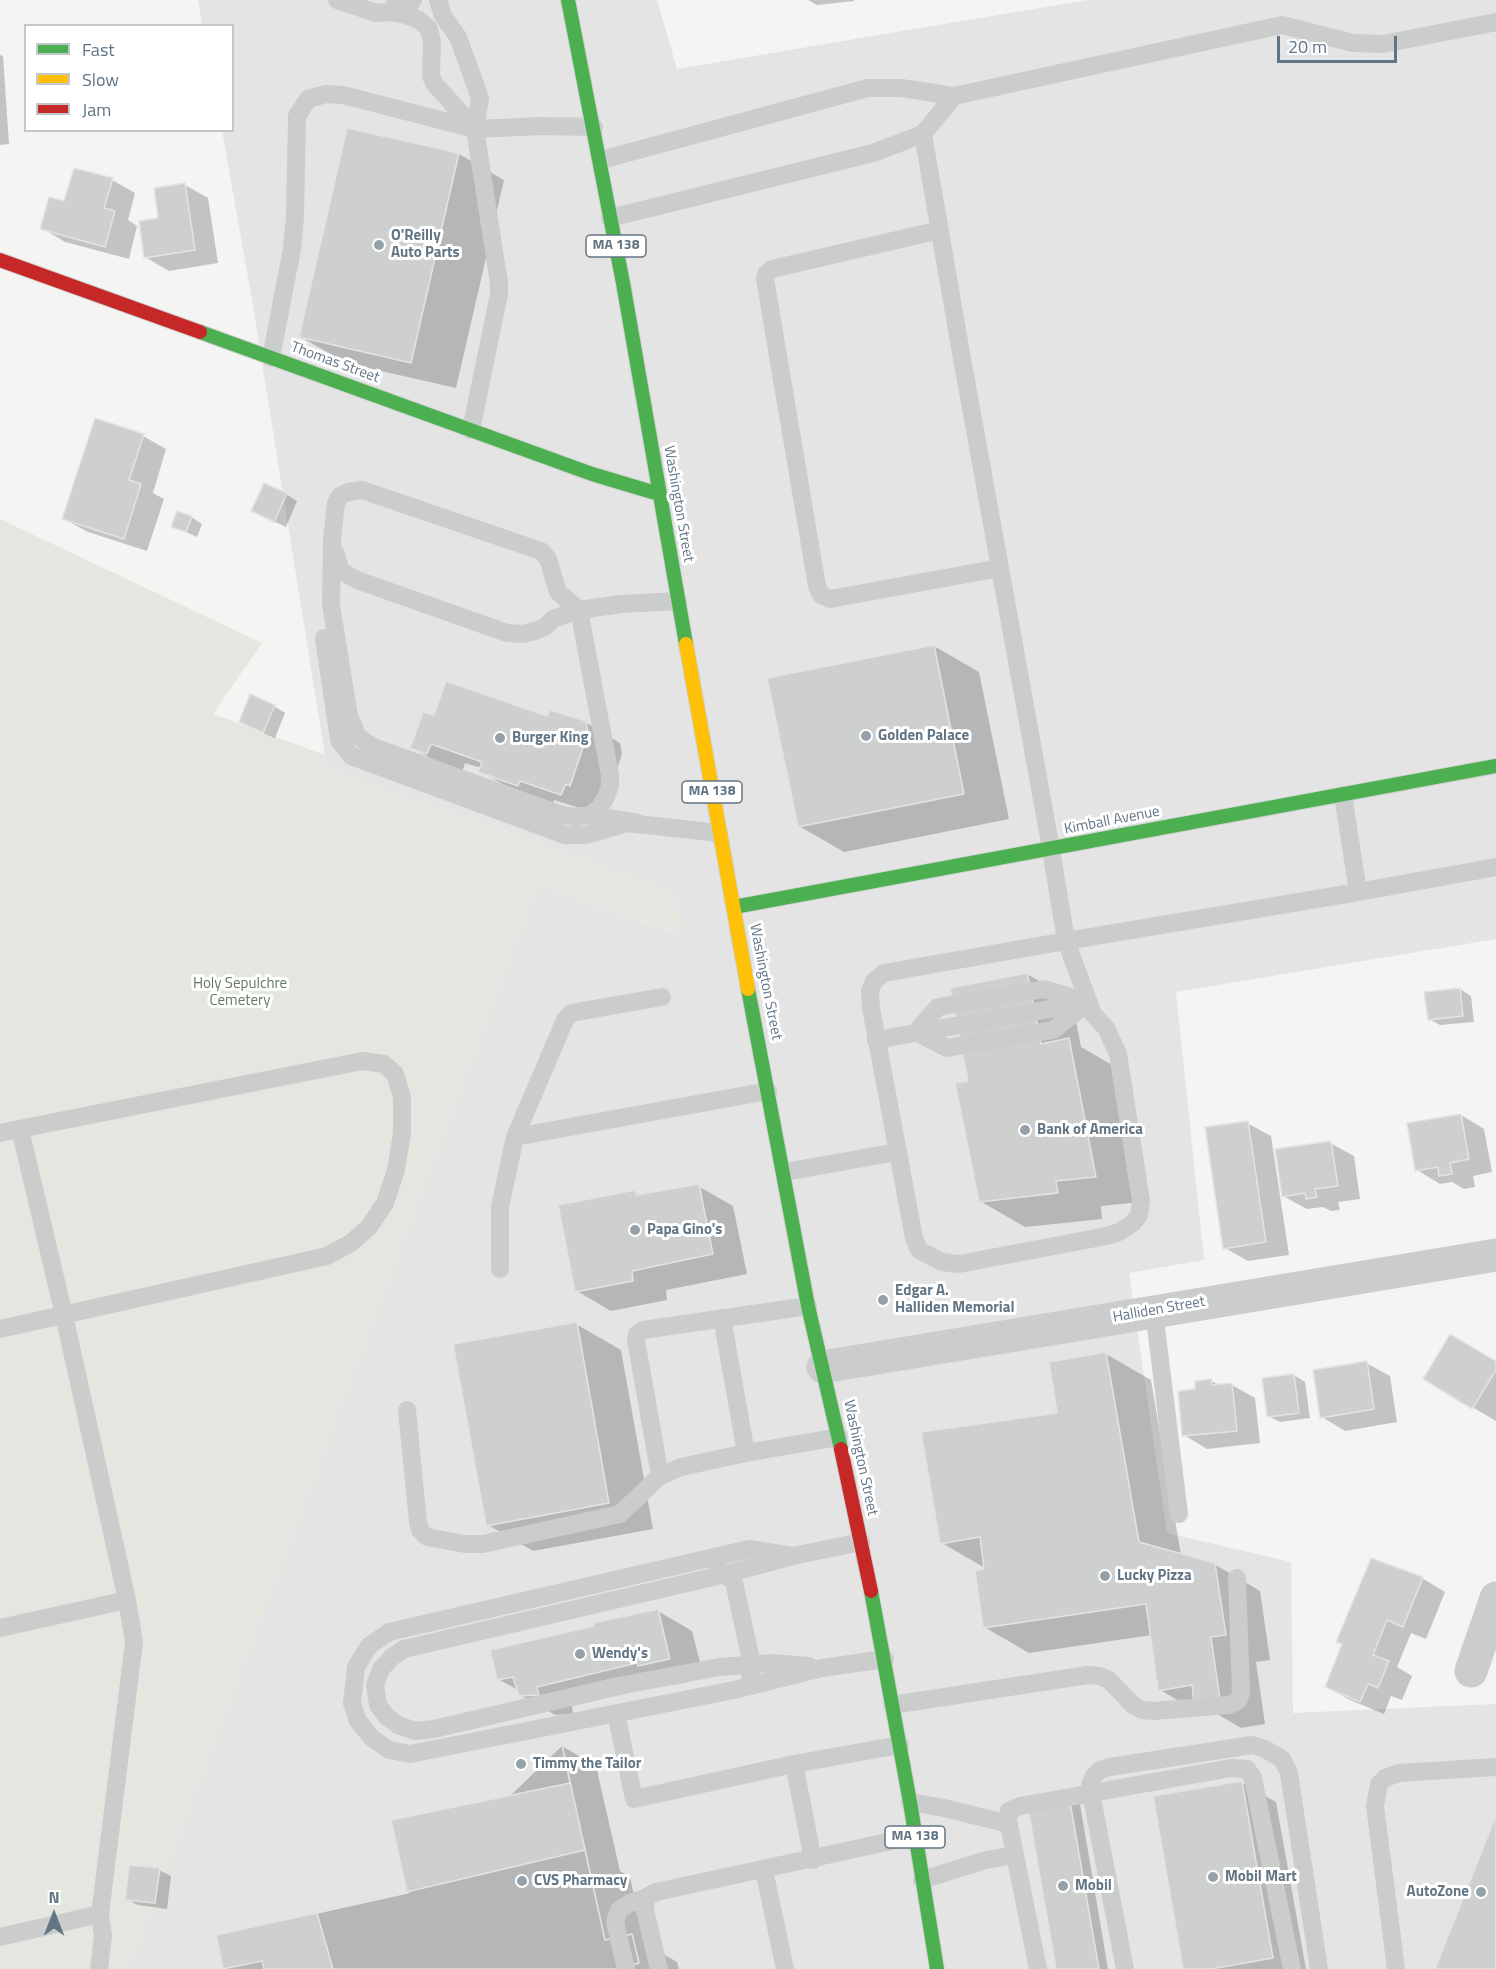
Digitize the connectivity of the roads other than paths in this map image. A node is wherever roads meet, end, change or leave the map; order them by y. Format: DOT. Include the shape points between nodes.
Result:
graph roads {
  1 [pos="337,0"];
  2 [pos="438,0"];
  3 [pos="568,0"];
  4 [pos="404,5"];
  5 [pos="1496,22"];
  6 [pos="954,96"];
  7 [pos="594,127"];
  8 [pos="475,129"];
  9 [pos="923,134"];
  10 [pos="601,160"];
  11 [pos="610,218"];
  12 [pos="940,230"];
  13 [pos="0,260"];
  14 [pos="271,357"];
  15 [pos="471,430"];
  16 [pos="659,494"];
  17 [pos="332,539"];
  18 [pos="1000,568"];
  19 [pos="678,601"];
  20 [pos="579,610"];
  21 [pos="1496,766"];
  22 [pos="1343,795"];
  23 [pos="590,815"];
  24 [pos="638,823"];
  25 [pos="719,833"];
  26 [pos="1051,849"];
  27 [pos="1496,867"];
  28 [pos="1358,892"];
  29 [pos="734,908"];
  30 [pos="1066,941"];
  31 [pos="662,997"];
  32 [pos="1089,1002"];
  33 [pos="876,1040"];
  34 [pos="768,1090"];
  35 [pos="20,1129"];
  36 [pos="0,1133"];
  37 [pos="515,1137"];
  38 [pos="897,1152"];
  39 [pos="785,1172"];
  40 [pos="1496,1255"];
  41 [pos="500,1269"];
  42 [pos="808,1306"];
  43 [pos="1154,1311"];
  44 [pos="64,1315"];
  45 [pos="722,1318"];
  46 [pos="0,1329"];
  47 [pos="823,1367"];
  48 [pos="407,1410"];
  49 [pos="839,1437"];
  50 [pos="746,1453"];
  51 [pos="660,1476"];
  52 [pos="1179,1514"];
  53 [pos="861,1542"];
  54 [pos="793,1556"];
  55 [pos="689,1563"];
  56 [pos="726,1574"];
  57 [pos="1237,1578"];
  58 [pos="1496,1598"];
  59 [pos="127,1600"];
  60 [pos="0,1628"];
  61 [pos="885,1659"];
  62 [pos="752,1665"];
  63 [pos="822,1668"];
  64 [pos="1471,1671"];
  65 [pos="734,1690"];
  66 [pos="892,1705"];
  67 [pos="616,1713"];
  68 [pos="900,1745"];
  69 [pos="794,1764"];
  70 [pos="1496,1767"];
  71 [pos="1092,1794"];
  72 [pos="910,1802"];
  73 [pos="1009,1824"];
  74 [pos="915,1836"];
  75 [pos="1015,1855"];
  76 [pos="813,1860"];
  77 [pos="764,1870"];
  78 [pos="922,1880"];
  79 [pos="645,1898"];
  80 [pos="100,1914"];
  81 [pos="0,1937"];
  82 [pos="99,1969"];
  83 [pos="626,1969"];
  84 [pos="659,1969"];
  85 [pos="784,1969"];
  86 [pos="937,1969"];
  87 [pos="1038,1969"];
  88 [pos="1125,1969"];
  89 [pos="1292,1969"];
  90 [pos="1319,1969"];
  91 [pos="1396,1969"];
  1 -- 4 [label="lane" via="376,13"];
  2 -- 8 [label="lane" via="443,16 458,38 480,98"];
  3 -- 7 [label="main road, Washington Street / MA 138"];
  4 -- 8 [label="lane" via="429,29 434,83"];
  5 -- 6 [label="lane" via="1383,44 1353,43 1282,25"];
  6 -- 9 [label="lane"];
  6 -- 10 [label="lane" via="902,88 868,88"];
  7 -- 8 [label="lane"];
  7 -- 10 [label="main road, Washington Street / MA 138"];
  8 -- 14 [label="lane" via="334,94 308,99 297,116 294,227"];
  8 -- 15 [label="lane" via="499,283"];
  9 -- 11 [label="lane" via="873,153"];
  9 -- 12 [label="lane"];
  10 -- 11 [label="main road, Washington Street / MA 138"];
  11 -- 16 [label="main road, Washington Street / MA 138"];
  12 -- 18 [label="lane"];
  12 -- 18 [label="lane" via="772,269 766,274 816,575 821,595 830,599"];
  13 -- 14 [label="main road, Thomas Street"];
  14 -- 15 [label="main road, Thomas Street"];
  15 -- 16 [label="main road, Thomas Street"];
  16 -- 19 [label="main road, Washington Street / MA 138"];
  17 -- 20 [label="lane" via="342,571 357,580 507,633 535,632"];
  17 -- 20 [label="lane" via="340,496 362,490 541,551 548,559 558,592"];
  17 -- 23 [label="lane" via="331,605 350,716 357,735 376,748 562,814"];
  17 -- 24 [label="lane" via="319,603 339,740 351,756 565,835 586,835"];
  18 -- 26 [label="lane"];
  19 -- 20 [label="lane"];
  19 -- 25 [label="main road, Washington Street / MA 138"];
  20 -- 23 [label="lane" via="610,775 606,797"];
  21 -- 22 [label="main road, Kimball Avenue"];
  22 -- 26 [label="main road, Kimball Avenue"];
  22 -- 28 [label="lane"];
  23 -- 24 [label="lane"];
  24 -- 25 [label="lane"];
  25 -- 29 [label="main road, Washington Street / MA 138"];
  26 -- 29 [label="main road, Kimball Avenue"];
  26 -- 30 [label="lane"];
  27 -- 28 [label="lane"];
  28 -- 30 [label="lane"];
  29 -- 34 [label="main road, Washington Street / MA 138"];
  30 -- 32 [label="lane"];
  30 -- 33 [label="lane" via="884,973 870,991"];
  31 -- 37 [label="lane" via="571,1013"];
  32 -- 33 [label="lane"];
  32 -- 38 [label="lane" via="1118,1054 1141,1201 1133,1223 1107,1236 959,1264 942,1262 919,1250 914,1238"];
  33 -- 38 [label="lane"];
  34 -- 37 [label="lane"];
  34 -- 39 [label="main road, Washington Street / MA 138"];
  35 -- 36 [label="lane"];
  35 -- 44 [label="lane"];
  35 -- 44 [label="lane" via="362,1061 384,1064 395,1074 402,1096 402,1133 385,1203 369,1227 351,1243 327,1256"];
  37 -- 41 [label="lane" via="500,1208"];
  38 -- 39 [label="lane"];
  39 -- 42 [label="main road, Washington Street / MA 138"];
  40 -- 43 [label="street, Halliden Street"];
  42 -- 45 [label="lane"];
  42 -- 47 [label="main road, Washington Street / MA 138"];
  43 -- 47 [label="street, Halliden Street"];
  43 -- 52 [label="lane"];
  44 -- 46 [label="lane"];
  44 -- 59 [label="lane"];
  45 -- 50 [label="lane"];
  45 -- 51 [label="lane" via="637,1334"];
  47 -- 49 [label="main road, Washington Street / MA 138"];
  48 -- 51 [label="lane" via="418,1522 427,1537 483,1544 620,1514"];
  49 -- 50 [label="lane"];
  49 -- 53 [label="main road, Washington Street / MA 138"];
  50 -- 51 [label="lane" via="681,1467"];
  53 -- 54 [label="lane"];
  53 -- 61 [label="main road, Washington Street / MA 138"];
  54 -- 55 [label="lane" via="749,1549"];
  54 -- 56 [label="lane"];
  55 -- 56 [label="lane" via="711,1566"];
  55 -- 67 [label="lane" via="389,1632 369,1646 356,1666 353,1687 352,1703 358,1721 372,1738 389,1750 410,1754"];
  56 -- 62 [label="lane" via="734,1582"];
  56 -- 62 [label="lane" via="404,1649 381,1669 375,1685 378,1705 398,1725 415,1731 618,1686"];
  57 -- 66 [label="lane" via="1241,1693 1238,1701 1229,1705 1142,1710 1109,1680 1089,1675"];
  58 -- 64 [label="street"];
  59 -- 60 [label="lane"];
  59 -- 80 [label="lane" via="134,1642"];
  61 -- 63 [label="lane"];
  61 -- 66 [label="main road, Washington Street / MA 138"];
  62 -- 63 [label="lane" via="772,1662"];
  62 -- 65 [label="lane" via="749,1677"];
  63 -- 65 [label="lane"];
  65 -- 67 [label="lane"];
  66 -- 68 [label="main road, Washington Street / MA 138"];
  67 -- 69 [label="lane" via="634,1799"];
  68 -- 69 [label="lane"];
  68 -- 72 [label="main road, Washington Street / MA 138"];
  69 -- 76 [label="lane"];
  70 -- 91 [label="lane" via="1399,1773 1379,1784 1376,1806"];
  71 -- 73 [label="lane" via="1014,1808 1009,1811"];
  71 -- 88 [label="lane"];
  71 -- 89 [label="lane" via="1231,1768 1247,1769 1253,1778"];
  71 -- 90 [label="lane" via="1094,1776 1110,1767 1252,1745 1282,1759 1289,1773"];
  72 -- 73 [label="lane"];
  72 -- 74 [label="main road, Washington Street / MA 138"];
  73 -- 75 [label="lane"];
  74 -- 76 [label="lane"];
  74 -- 78 [label="main road, Washington Street / MA 138"];
  75 -- 78 [label="lane"];
  75 -- 87 [label="lane"];
  76 -- 77 [label="lane"];
  77 -- 79 [label="lane" via="656,1892"];
  77 -- 85 [label="lane"];
  78 -- 86 [label="main road, Washington Street / MA 138"];
  79 -- 83 [label="lane" via="619,1910 615,1922"];
  79 -- 84 [label="lane"];
  80 -- 81 [label="lane"];
  80 -- 82 [label="lane" via="103,1936"];
}
